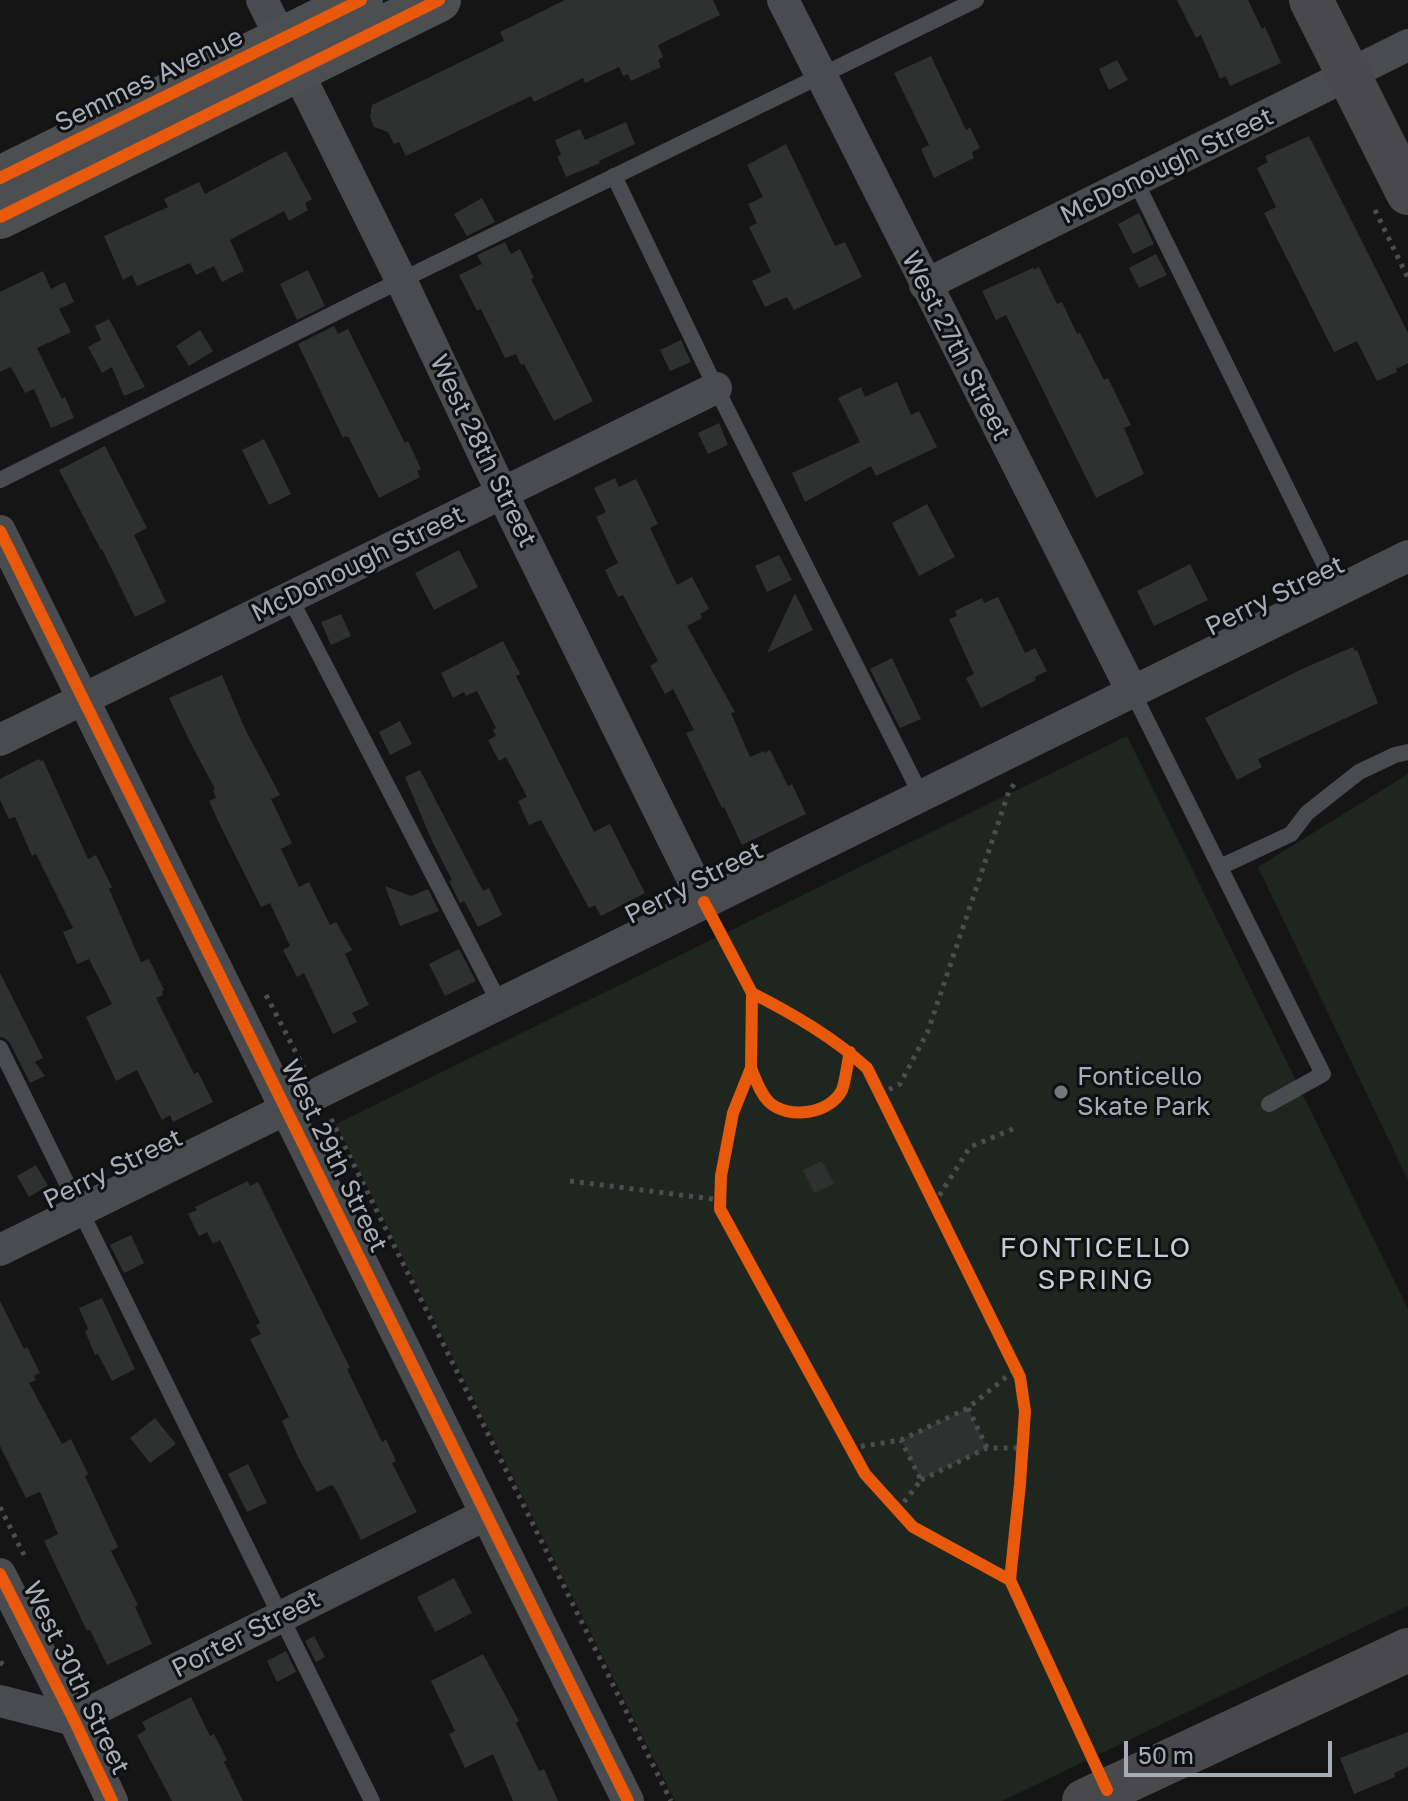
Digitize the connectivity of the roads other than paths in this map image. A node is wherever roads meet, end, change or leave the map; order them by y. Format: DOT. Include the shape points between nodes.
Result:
graph roads {
  1 [pos="262,0"];
  2 [pos="361,0"];
  3 [pos="439,0"];
  4 [pos="783,0"];
  5 [pos="976,0"];
  6 [pos="1311,0"];
  7 [pos="1408,45"];
  8 [pos="289,55"];
  9 [pos="1349,75"];
  10 [pos="821,76"];
  11 [pos="614,176"];
  12 [pos="0,178"];
  13 [pos="1136,182"];
  14 [pos="1408,193"];
  15 [pos="0,217"];
  16 [pos="401,280"];
  17 [pos="925,285"];
  18 [pos="716,388"];
  19 [pos="0,480"];
  20 [pos="502,493"];
  21 [pos="0,531"];
  22 [pos="1408,556"];
  23 [pos="1337,590"];
  24 [pos="290,598"];
  25 [pos="1132,691"];
  26 [pos="83,699"];
  27 [pos="0,740"];
  28 [pos="1408,752"];
  29 [pos="921,795"];
  30 [pos="1220,867"];
  31 [pos="704,902"];
  32 [pos="500,1004"];
  33 [pos="0,1048"];
  34 [pos="1269,1104"];
  35 [pos="287,1108"];
  36 [pos="80,1209"];
  37 [pos="0,1250"];
  38 [pos="485,1515"];
  39 [pos="0,1574"];
  40 [pos="280,1617"];
  41 [pos="1408,1650"];
  42 [pos="0,1701"];
  43 [pos="74,1720"];
  44 [pos="112,1801"];
  45 [pos="372,1801"];
  46 [pos="628,1801"];
  47 [pos="1084,1801"];
  1 -- 8 [label="street, West 28th Street"];
  2 -- 8 [label="main road, Semmes Avenue"];
  3 -- 8 [label="main road, Semmes Avenue"];
  4 -- 10 [label="street, West 27th Street"];
  5 -- 10 [label="lane"];
  6 -- 9 [label="street"];
  7 -- 9 [label="street, McDonough Street"];
  8 -- 12 [label="main road, Semmes Avenue"];
  8 -- 15 [label="main road, Semmes Avenue"];
  8 -- 16 [label="street, West 28th Street"];
  9 -- 13 [label="street, McDonough Street"];
  9 -- 14 [label="street"];
  10 -- 11 [label="lane"];
  10 -- 17 [label="street, West 27th Street"];
  11 -- 16 [label="lane"];
  11 -- 18 [label="lane"];
  13 -- 17 [label="street, McDonough Street"];
  13 -- 23 [label="lane"];
  16 -- 19 [label="lane"];
  16 -- 20 [label="street, West 28th Street"];
  17 -- 25 [label="street, West 27th Street"];
  18 -- 20 [label="street, McDonough Street"];
  18 -- 29 [label="lane"];
  20 -- 24 [label="street, McDonough Street"];
  20 -- 31 [label="street, West 28th Street"];
  21 -- 26 [label="street, West 29th Street"];
  22 -- 23 [label="street, Perry Street"];
  23 -- 25 [label="street, Perry Street"];
  24 -- 26 [label="street, McDonough Street"];
  24 -- 32 [label="lane"];
  25 -- 29 [label="street, Perry Street"];
  25 -- 30 [label="lane"];
  26 -- 27 [label="street, McDonough Street"];
  26 -- 35 [label="street, West 29th Street"];
  28 -- 30 [label="lane" via="1359,772 1307,813 1291,834"];
  29 -- 31 [label="street, Perry Street"];
  30 -- 34 [label="lane" via="1323,1074"];
  31 -- 32 [label="street, Perry Street"];
  32 -- 35 [label="street, Perry Street"];
  33 -- 36 [label="lane"];
  35 -- 36 [label="street, Perry Street"];
  35 -- 38 [label="street, West 29th Street"];
  36 -- 37 [label="street, Perry Street"];
  36 -- 40 [label="lane"];
  38 -- 40 [label="street, Porter Street"];
  38 -- 46 [label="street, West 29th Street"];
  39 -- 43 [label="street, West 30th Street"];
  40 -- 43 [label="street, Porter Street"];
  40 -- 45 [label="lane"];
  41 -- 47 [label="street"];
  42 -- 43 [label="street"];
  43 -- 44 [label="street, West 30th Street"];
}
